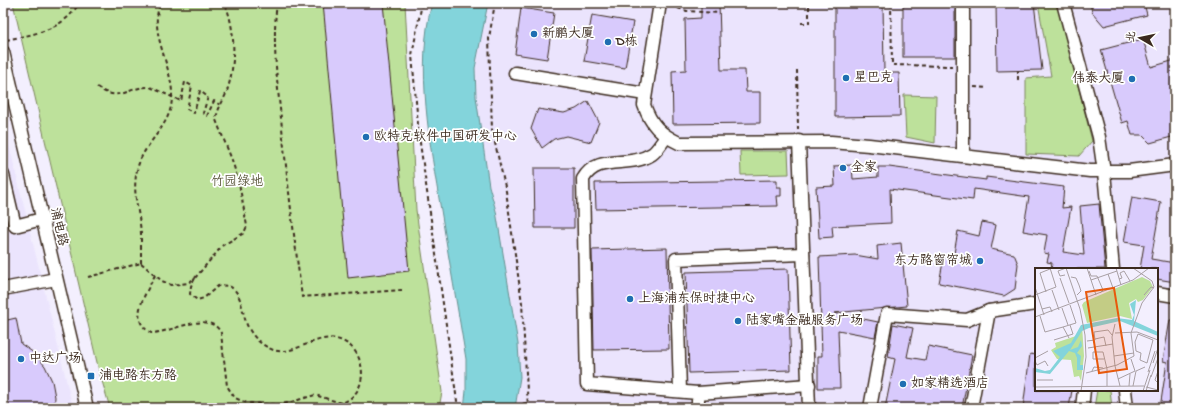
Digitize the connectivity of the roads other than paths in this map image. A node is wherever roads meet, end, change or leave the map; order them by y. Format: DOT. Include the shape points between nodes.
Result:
graph roads {
  1 [pos="963,3"];
  2 [pos="1063,3"];
  3 [pos="663,4"];
  4 [pos="3,52"];
  5 [pos="514,73"];
  6 [pos="645,94"];
  7 [pos="666,137"];
  8 [pos="799,141"];
  9 [pos="963,155"];
  10 [pos="1175,165"];
  11 [pos="1104,172"];
  12 [pos="3,175"];
  13 [pos="42,219"];
  14 [pos="803,254"];
  15 [pos="1113,268"];
  16 [pos="56,280"];
  17 [pos="3,289"];
  18 [pos="1158,293"];
  19 [pos="1175,296"];
  20 [pos="1035,304"];
  21 [pos="989,311"];
  22 [pos="809,385"];
  23 [pos="680,391"];
  24 [pos="1084,391"];
  25 [pos="1125,391"];
  26 [pos="698,392"];
  27 [pos="87,408"];
  28 [pos="698,408"];
  29 [pos="809,408"];
  30 [pos="870,408"];
  31 [pos="971,408"];
  32 [pos="1082,408"];
  33 [pos="1127,408"];
  1 -- 9 [label="street"];
  2 -- 11 [label="street" via="1099,137"];
  3 -- 6 [label="street"];
  4 -- 13 [label="street, 浦电路"];
  5 -- 6 [label="street"];
  6 -- 7 [label="street" via="644,105 649,117 656,129"];
  7 -- 8 [label="street" via="679,143 694,144"];
  7 -- 23 [label="street" via="652,154 630,162 598,164 589,170 584,179 587,384"];
  8 -- 9 [label="street" via="869,144"];
  8 -- 14 [label="street"];
  9 -- 11 [label="street" via="1068,170"];
  10 -- 11 [label="street"];
  11 -- 15 [label="street"];
  12 -- 13 [label="street" via="15,226"];
  13 -- 16 [label="street, 浦电路"];
  14 -- 22 [label="street"];
  14 -- 23 [label="street" via="676,259"];
  16 -- 17 [label="street"];
  16 -- 27 [label="street, 浦电路"];
  18 -- 19 [label="street"];
  20 -- 21 [label="street"];
  21 -- 30 [label="street" via="967,320 887,314"];
  21 -- 31 [label="street"];
  22 -- 26 [label="street"];
  22 -- 29 [label="street"];
  23 -- 26 [label="street"];
  24 -- 32 [label="street"];
  25 -- 33 [label="street"];
  26 -- 28 [label="street"];
}
